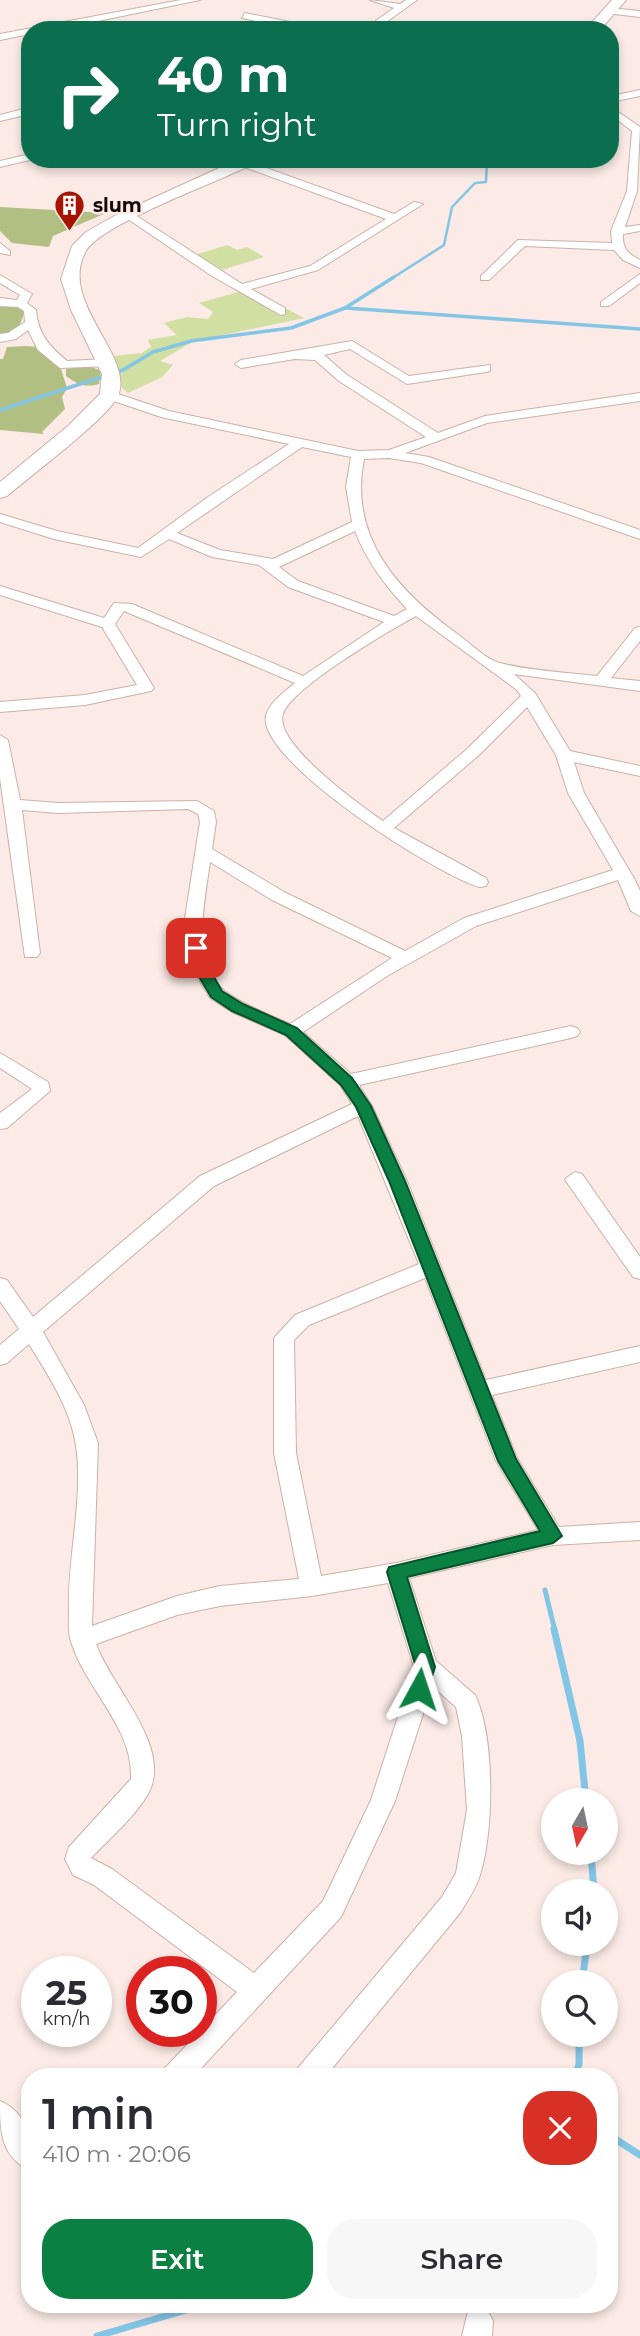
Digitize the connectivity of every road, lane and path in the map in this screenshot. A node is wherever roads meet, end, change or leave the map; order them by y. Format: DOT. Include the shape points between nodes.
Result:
graph roads {
  1 [pos="195,0"];
  2 [pos="375,0"];
  3 [pos="412,0"];
  4 [pos="614,5"];
  5 [pos="402,6"];
  6 [pos="640,14"];
  7 [pos="245,16"];
  8 [pos="100,18"];
  9 [pos="84,21"];
  10 [pos="104,21"];
  11 [pos="270,21"];
  12 [pos="381,21"];
  13 [pos="600,21"];
  14 [pos="21,33"];
  15 [pos="0,37"];
  16 [pos="640,93"];
  17 [pos="619,97"];
  18 [pos="21,113"];
  19 [pos="619,116"];
  20 [pos="0,118"];
  21 [pos="638,130"];
  22 [pos="21,159"];
  23 [pos="0,164"];
  24 [pos="232,168"];
  25 [pos="266,168"];
  26 [pos="637,171"];
  27 [pos="636,193"];
  28 [pos="418,204"];
  29 [pos="128,215"];
  30 [pos="391,217"];
  31 [pos="640,228"];
  32 [pos="617,231"];
  33 [pos="617,247"];
  34 [pos="640,265"];
  35 [pos="640,277"];
  36 [pos="0,278"];
  37 [pos="485,278"];
  38 [pos="241,288"];
  39 [pos="0,302"];
  40 [pos="21,304"];
  41 [pos="605,304"];
  42 [pos="281,311"];
  43 [pos="31,323"];
  44 [pos="0,338"];
  45 [pos="309,354"];
  46 [pos="105,363"];
  47 [pos="241,364"];
  48 [pos="486,368"];
  49 [pos="109,396"];
  50 [pos="640,397"];
  51 [pos="434,436"];
  52 [pos="300,443"];
  53 [pos="389,454"];
  54 [pos="358,455"];
  55 [pos="0,492"];
  56 [pos="0,518"];
  57 [pos="359,524"];
  58 [pos="168,534"];
  59 [pos="640,535"];
  60 [pos="265,564"];
  61 [pos="0,590"];
  62 [pos="417,609"];
  63 [pos="396,622"];
  64 [pos="108,624"];
  65 [pos="640,631"];
  66 [pos="496,667"];
  67 [pos="601,679"];
  68 [pos="304,682"];
  69 [pos="640,686"];
  70 [pos="530,696"];
  71 [pos="0,707"];
  72 [pos="0,740"];
  73 [pos="564,755"];
  74 [pos="640,771"];
  75 [pos="14,804"];
  76 [pos="384,828"];
  77 [pos="204,851"];
  78 [pos="622,873"];
  79 [pos="480,882"];
  80 [pos="640,911"];
  81 [pos="32,953"];
  82 [pos="405,958"];
  83 [pos="291,1031"];
  84 [pos="571,1032"];
  85 [pos="0,1059"];
  86 [pos="347,1081"];
  87 [pos="363,1106"];
  88 [pos="0,1123"];
  89 [pos="575,1179"];
  90 [pos="431,1267"];
  91 [pos="640,1272"];
  92 [pos="0,1285"];
  93 [pos="33,1331"];
  94 [pos="640,1354"];
  95 [pos="0,1357"];
  96 [pos="479,1390"];
  97 [pos="640,1531"];
  98 [pos="553,1536"];
  99 [pos="396,1572"];
  100 [pos="312,1587"];
  101 [pos="82,1639"];
  102 [pos="426,1667"];
  103 [pos="257,1991"];
  104 [pos="184,2068"];
  105 [pos="315,2068"];
  106 [pos="0,2115"];
  107 [pos="21,2144"];
  1 -- 8 [label="street"];
  2 -- 5 [label="street"];
  3 -- 5 [label="street"];
  4 -- 6 [label="street"];
  4 -- 13 [label="main road"];
  5 -- 12 [label="street"];
  7 -- 11 [label="street"];
  8 -- 9 [label="street"];
  8 -- 10 [label="street"];
  14 -- 15 [label="street"];
  16 -- 17 [label="street"];
  18 -- 20 [label="street"];
  19 -- 21 [label="street"];
  21 -- 26 [label="street"];
  22 -- 23 [label="street"];
  24 -- 29 [label="main road"];
  25 -- 30 [label="street"];
  26 -- 27 [label="street"];
  27 -- 32 [label="street"];
  28 -- 30 [label="street"];
  29 -- 38 [label="street"];
  29 -- 46 [label="main road" via="92,235 78,249 70,267 69,279 80,310"];
  30 -- 38 [label="street" via="314,268"];
  31 -- 32 [label="street"];
  32 -- 33 [label="street"];
  33 -- 34 [label="street"];
  33 -- 37 [label="street" via="522,242"];
  35 -- 41 [label="street"];
  36 -- 40 [label="street" via="26,294"];
  38 -- 42 [label="street"];
  39 -- 40 [label="street"];
  40 -- 43 [label="street" via="30,310"];
  43 -- 44 [label="street"];
  43 -- 46 [label="street" via="42,347 64,365"];
  45 -- 47 [label="street"];
  45 -- 48 [label="street" via="352,345 407,380"];
  45 -- 51 [label="street"];
  46 -- 49 [label="main road" via="111,374"];
  49 -- 52 [label="street" via="166,414"];
  49 -- 55 [label="main road"];
  50 -- 51 [label="street" via="523,412"];
  51 -- 53 [label="street"];
  52 -- 54 [label="street"];
  52 -- 58 [label="street"];
  53 -- 54 [label="street"];
  53 -- 59 [label="street" via="448,467"];
  54 -- 57 [label="street" via="352,489"];
  56 -- 58 [label="street" via="136,553"];
  57 -- 60 [label="street" via="302,553"];
  57 -- 62 [label="street" via="367,553 379,572"];
  58 -- 60 [label="street" via="217,554"];
  60 -- 63 [label="street" via="293,584"];
  61 -- 64 [label="street"];
  62 -- 63 [label="street"];
  62 -- 66 [label="street"];
  63 -- 68 [label="street"];
  64 -- 68 [label="street" via="119,606 127,607"];
  64 -- 71 [label="street" via="146,688 85,700"];
  65 -- 67 [label="street"];
  66 -- 67 [label="street"];
  66 -- 70 [label="street"];
  67 -- 69 [label="street"];
  68 -- 76 [label="street" via="274,715 275,726 291,751 323,782"];
  70 -- 73 [label="street"];
  70 -- 76 [label="street"];
  72 -- 75 [label="street"];
  73 -- 74 [label="street"];
  73 -- 78 [label="street" via="576,793"];
  75 -- 77 [label="street" via="58,808 191,804 206,811"];
  75 -- 81 [label="street"];
  76 -- 79 [label="street"];
  77 -- 82 [label="street" via="278,896"];
  77 -- 83 [label="street" via="192,931 199,965 216,994"];
  78 -- 80 [label="street"];
  78 -- 82 [label="street" via="470,922"];
  82 -- 83 [label="street"];
  83 -- 86 [label="street"];
  84 -- 86 [label="street"];
  85 -- 88 [label="street" via="41,1086 41,1091"];
  86 -- 87 [label="street"];
  87 -- 90 [label="street"];
  87 -- 93 [label="street" via="207,1181"];
  89 -- 91 [label="street"];
  90 -- 96 [label="street"];
  90 -- 100 [label="street" via="302,1320 284,1338 285,1453"];
  92 -- 93 [label="street"];
  93 -- 95 [label="street"];
  93 -- 101 [label="street" via="80,1420 86,1443 87,1492 78,1565"];
  94 -- 96 [label="street"];
  96 -- 98 [label="street" via="508,1461"];
  97 -- 98 [label="street"];
  98 -- 99 [label="street"];
  99 -- 100 [label="street"];
  99 -- 102 [label="street"];
  100 -- 101 [label="street" via="220,1596"];
  101 -- 103 [label="street" via="126,1718 144,1778 78,1855 79,1865 103,1877"];
  102 -- 103 [label="street" via="383,1801 332,1909"];
  102 -- 105 [label="street" via="467,1702 474,1736 479,1811 468,1875 451,1905"];
  103 -- 104 [label="street"];
  106 -- 107 [label="street"];
}
